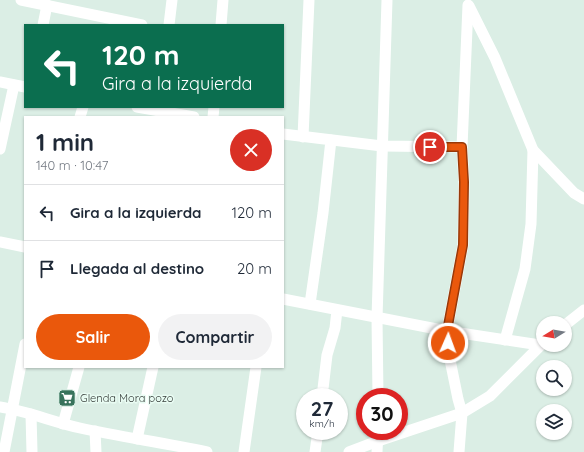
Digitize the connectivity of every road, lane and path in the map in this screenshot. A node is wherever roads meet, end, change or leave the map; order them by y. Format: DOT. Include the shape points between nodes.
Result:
graph roads {
  1 [pos="21,0"];
  2 [pos="172,0"];
  3 [pos="223,0"];
  4 [pos="309,0"];
  5 [pos="387,0"];
  6 [pos="467,2"];
  7 [pos="47,5"];
  8 [pos="80,6"];
  9 [pos="43,24"];
  10 [pos="139,24"];
  11 [pos="169,24"];
  12 [pos="221,24"];
  13 [pos="0,82"];
  14 [pos="20,86"];
  15 [pos="141,108"];
  16 [pos="154,111"];
  17 [pos="187,116"];
  18 [pos="284,134"];
  19 [pos="303,137"];
  20 [pos="331,140"];
  21 [pos="382,146"];
  22 [pos="462,147"];
  23 [pos="0,149"];
  24 [pos="533,150"];
  25 [pos="584,199"];
  26 [pos="0,242"];
  27 [pos="24,247"];
  28 [pos="284,299"];
  29 [pos="310,304"];
  30 [pos="338,310"];
  31 [pos="584,310"];
  32 [pos="377,318"];
  33 [pos="572,319"];
  34 [pos="447,331"];
  35 [pos="505,340"];
  36 [pos="536,343"];
  37 [pos="24,349"];
  38 [pos="536,350"];
  39 [pos="79,368"];
  40 [pos="153,368"];
  41 [pos="256,368"];
  42 [pos="323,388"];
  43 [pos="378,388"];
  44 [pos="0,407"];
  45 [pos="12,409"];
  46 [pos="462,413"];
  47 [pos="31,414"];
  48 [pos="63,424"];
  49 [pos="95,431"];
  50 [pos="137,439"];
  51 [pos="317,440"];
  52 [pos="378,441"];
  53 [pos="176,449"];
  54 [pos="4,452"];
  55 [pos="32,452"];
  56 [pos="96,452"];
  57 [pos="207,452"];
  58 [pos="244,452"];
  59 [pos="315,452"];
  60 [pos="349,452"];
  61 [pos="459,452"];
  1 -- 7 [label="street"];
  2 -- 11 [label="street"];
  3 -- 12 [label="street"];
  4 -- 19 [label="street"];
  5 -- 21 [label="street"];
  6 -- 22 [label="street"];
  6 -- 24 [label="street" via="495,58"];
  7 -- 8 [label="street"];
  7 -- 9 [label="street"];
  8 -- 10 [label="street"];
  13 -- 14 [label="street"];
  14 -- 23 [label="street"];
  15 -- 16 [label="street"];
  16 -- 17 [label="street"];
  18 -- 19 [label="street"];
  19 -- 20 [label="street"];
  20 -- 21 [label="street"];
  20 -- 29 [label="street"];
  21 -- 22 [label="street"];
  21 -- 32 [label="street"];
  22 -- 34 [label="street" via="463,245"];
  24 -- 25 [label="street" via="574,193"];
  24 -- 35 [label="street" via="531,224 525,269"];
  26 -- 27 [label="street"];
  28 -- 29 [label="street"];
  29 -- 30 [label="street"];
  30 -- 32 [label="street"];
  30 -- 42 [label="street" via="327,355"];
  31 -- 33 [label="street"];
  32 -- 34 [label="street"];
  32 -- 43 [label="street"];
  34 -- 35 [label="street"];
  34 -- 46 [label="street" via="449,355"];
  35 -- 36 [label="street"];
  37 -- 45 [label="street"];
  38 -- 46 [label="street" via="490,396"];
  39 -- 48 [label="street"];
  40 -- 50 [label="street"];
  41 -- 58 [label="street"];
  44 -- 45 [label="street"];
  45 -- 47 [label="street"];
  45 -- 54 [label="street"];
  46 -- 52 [label="street"];
  46 -- 61 [label="street"];
  47 -- 48 [label="street"];
  47 -- 55 [label="street"];
  48 -- 49 [label="street"];
  49 -- 50 [label="street"];
  49 -- 56 [label="street"];
  50 -- 53 [label="street"];
  51 -- 59 [label="street"];
  52 -- 60 [label="street"];
  53 -- 57 [label="street"];
}
